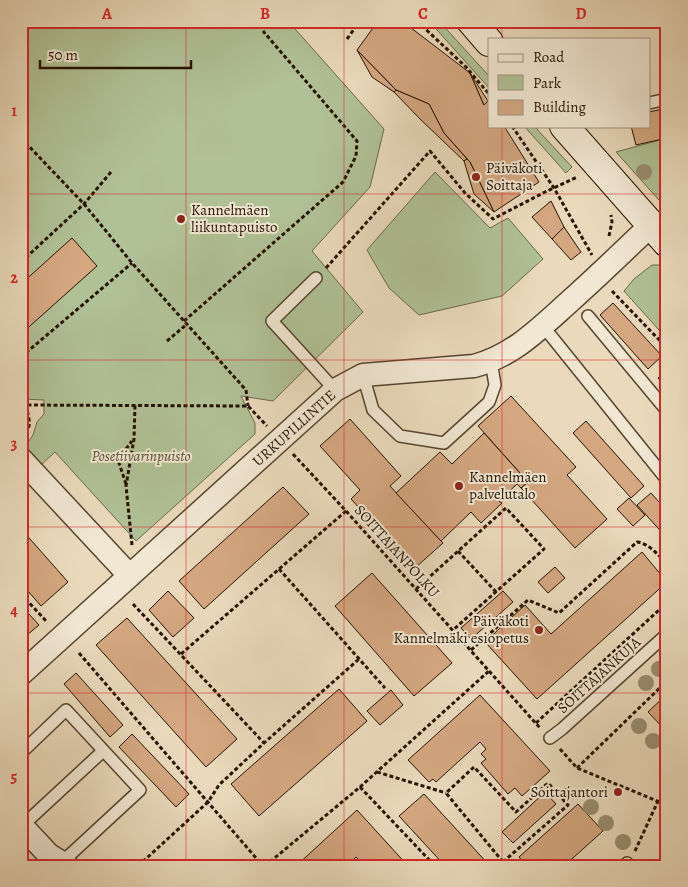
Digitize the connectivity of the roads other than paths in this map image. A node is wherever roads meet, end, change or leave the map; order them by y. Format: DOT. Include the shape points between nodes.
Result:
graph roads {
  1 [pos="471,21"];
  2 [pos="488,41"];
  3 [pos="667,99"];
  4 [pos="650,104"];
  5 [pos="571,129"];
  6 [pos="659,234"];
  7 [pos="316,278"];
  8 [pos="588,316"];
  9 [pos="543,326"];
  10 [pos="492,362"];
  11 [pos="363,374"];
  12 [pos="336,390"];
  13 [pos="667,411"];
  14 [pos="21,459"];
  15 [pos="667,480"];
  16 [pos="129,575"];
  17 [pos="667,634"];
  18 [pos="21,674"];
  19 [pos="550,738"];
  20 [pos="103,751"];
  21 [pos="21,753"];
  22 [pos="22,826"];
  23 [pos="62,865"];
  1 -- 2 [label="main road"];
  3 -- 4 [label="lane"];
  5 -- 6 [label="main road"];
  6 -- 9 [label="street, URKUPILLINTIE" via="598,276"];
  7 -- 12 [label="lane" via="272,321"];
  8 -- 13 [label="lane"];
  9 -- 10 [label="street, URKUPILLINTIE"];
  9 -- 15 [label="lane"];
  10 -- 11 [label="street, URKUPILLINTIE"];
  10 -- 11 [label="lane" via="495,385 489,402 444,443 400,436 373,410"];
  11 -- 12 [label="street, URKUPILLINTIE"];
  12 -- 16 [label="street, URKUPILLINTIE"];
  14 -- 16 [label="street"];
  16 -- 18 [label="street, URKUPILLINTIE"];
  17 -- 19 [label="lane, SOITTAJANKUJA"];
  20 -- 21 [label="lane" via="66,710"];
  20 -- 22 [label="lane"];
  20 -- 23 [label="lane" via="140,790"];
  22 -- 23 [label="street"];
}
